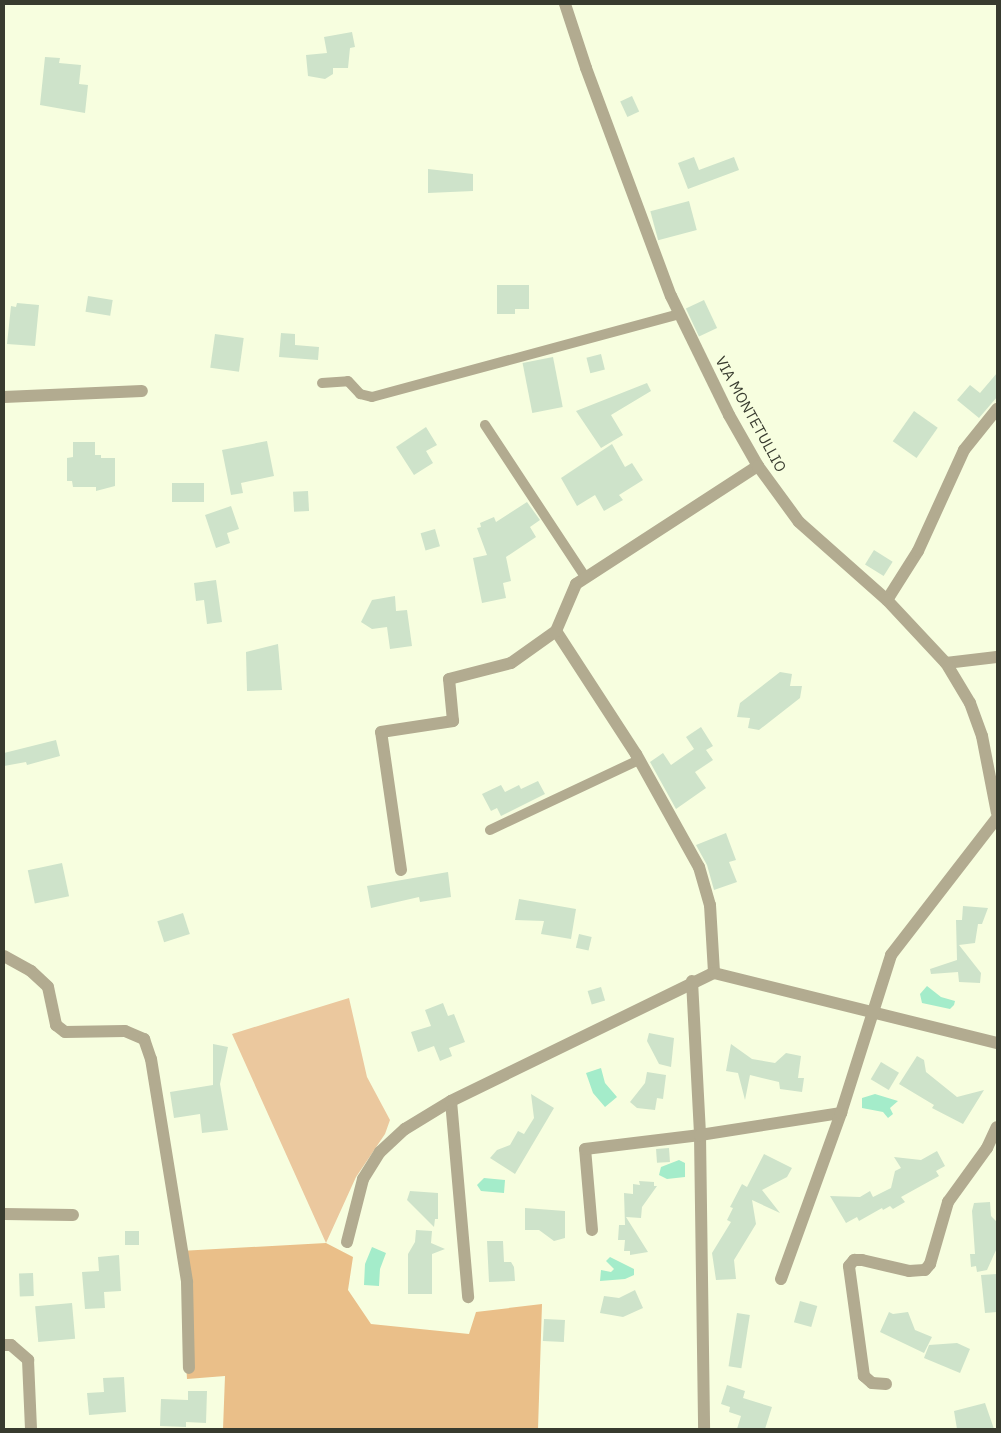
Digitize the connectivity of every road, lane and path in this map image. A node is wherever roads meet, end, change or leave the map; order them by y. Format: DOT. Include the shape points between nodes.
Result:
graph roads {
  1 [pos="565,4"];
  2 [pos="680,314"];
  3 [pos="322,383"];
  4 [pos="142,391"];
  5 [pos="4,397"];
  6 [pos="997,410"];
  7 [pos="485,425"];
  8 [pos="758,466"];
  9 [pos="586,578"];
  10 [pos="888,600"];
  11 [pos="556,630"];
  12 [pos="997,657"];
  13 [pos="946,663"];
  14 [pos="639,760"];
  15 [pos="997,813"];
  16 [pos="997,818"];
  17 [pos="490,830"];
  18 [pos="401,870"];
  19 [pos="4,956"];
  20 [pos="714,973"];
  21 [pos="692,981"];
  22 [pos="872,1011"];
  23 [pos="996,1043"];
  24 [pos="450,1102"];
  25 [pos="841,1112"];
  26 [pos="997,1127"];
  27 [pos="700,1135"];
  28 [pos="4,1214"];
  29 [pos="73,1215"];
  30 [pos="592,1230"];
  31 [pos="347,1242"];
  32 [pos="781,1279"];
  33 [pos="468,1297"];
  34 [pos="4,1345"];
  35 [pos="190,1368"];
  36 [pos="886,1384"];
  37 [pos="31,1429"];
  38 [pos="704,1429"];
  1 -- 2 [label="street, VIA MONTETULLIO" via="586,68"];
  2 -- 3 [label="lane" via="372,397 360,394 348,381"];
  2 -- 8 [label="street, VIA MONTETULLIO"];
  4 -- 5 [label="street"];
  6 -- 10 [label="street" via="964,450 918,551"];
  7 -- 9 [label="lane"];
  8 -- 9 [label="street"];
  8 -- 10 [label="street, VIA MONTETULLIO" via="799,522"];
  9 -- 11 [label="street" via="576,584"];
  10 -- 13 [label="street, VIA MONTETULLIO"];
  11 -- 14 [label="street"];
  11 -- 18 [label="street" via="511,663 448,679 453,721 382,732"];
  12 -- 13 [label="street"];
  13 -- 15 [label="street, VIA MONTETULLIO" via="970,703 982,736"];
  14 -- 17 [label="lane"];
  14 -- 20 [label="street" via="699,868 710,905"];
  16 -- 22 [label="street" via="891,955"];
  19 -- 35 [label="street" via="31,971 48,987 56,1025 65,1032 125,1031 144,1039 151,1059 187,1282"];
  20 -- 21 [label="street"];
  20 -- 22 [label="street"];
  21 -- 24 [label="street"];
  21 -- 27 [label="street"];
  22 -- 23 [label="street"];
  22 -- 25 [label="street"];
  24 -- 31 [label="street" via="405,1128 380,1152 363,1179"];
  24 -- 33 [label="street"];
  25 -- 27 [label="street"];
  25 -- 32 [label="street"];
  26 -- 36 [label="street" via="987,1148 948,1202 930,1264 925,1270 909,1271 862,1260 854,1260 849,1266 864,1376 872,1383"];
  27 -- 30 [label="street" via="585,1149"];
  27 -- 38 [label="street"];
  28 -- 29 [label="street"];
  34 -- 37 [label="street" via="11,1345 28,1360"];
}
